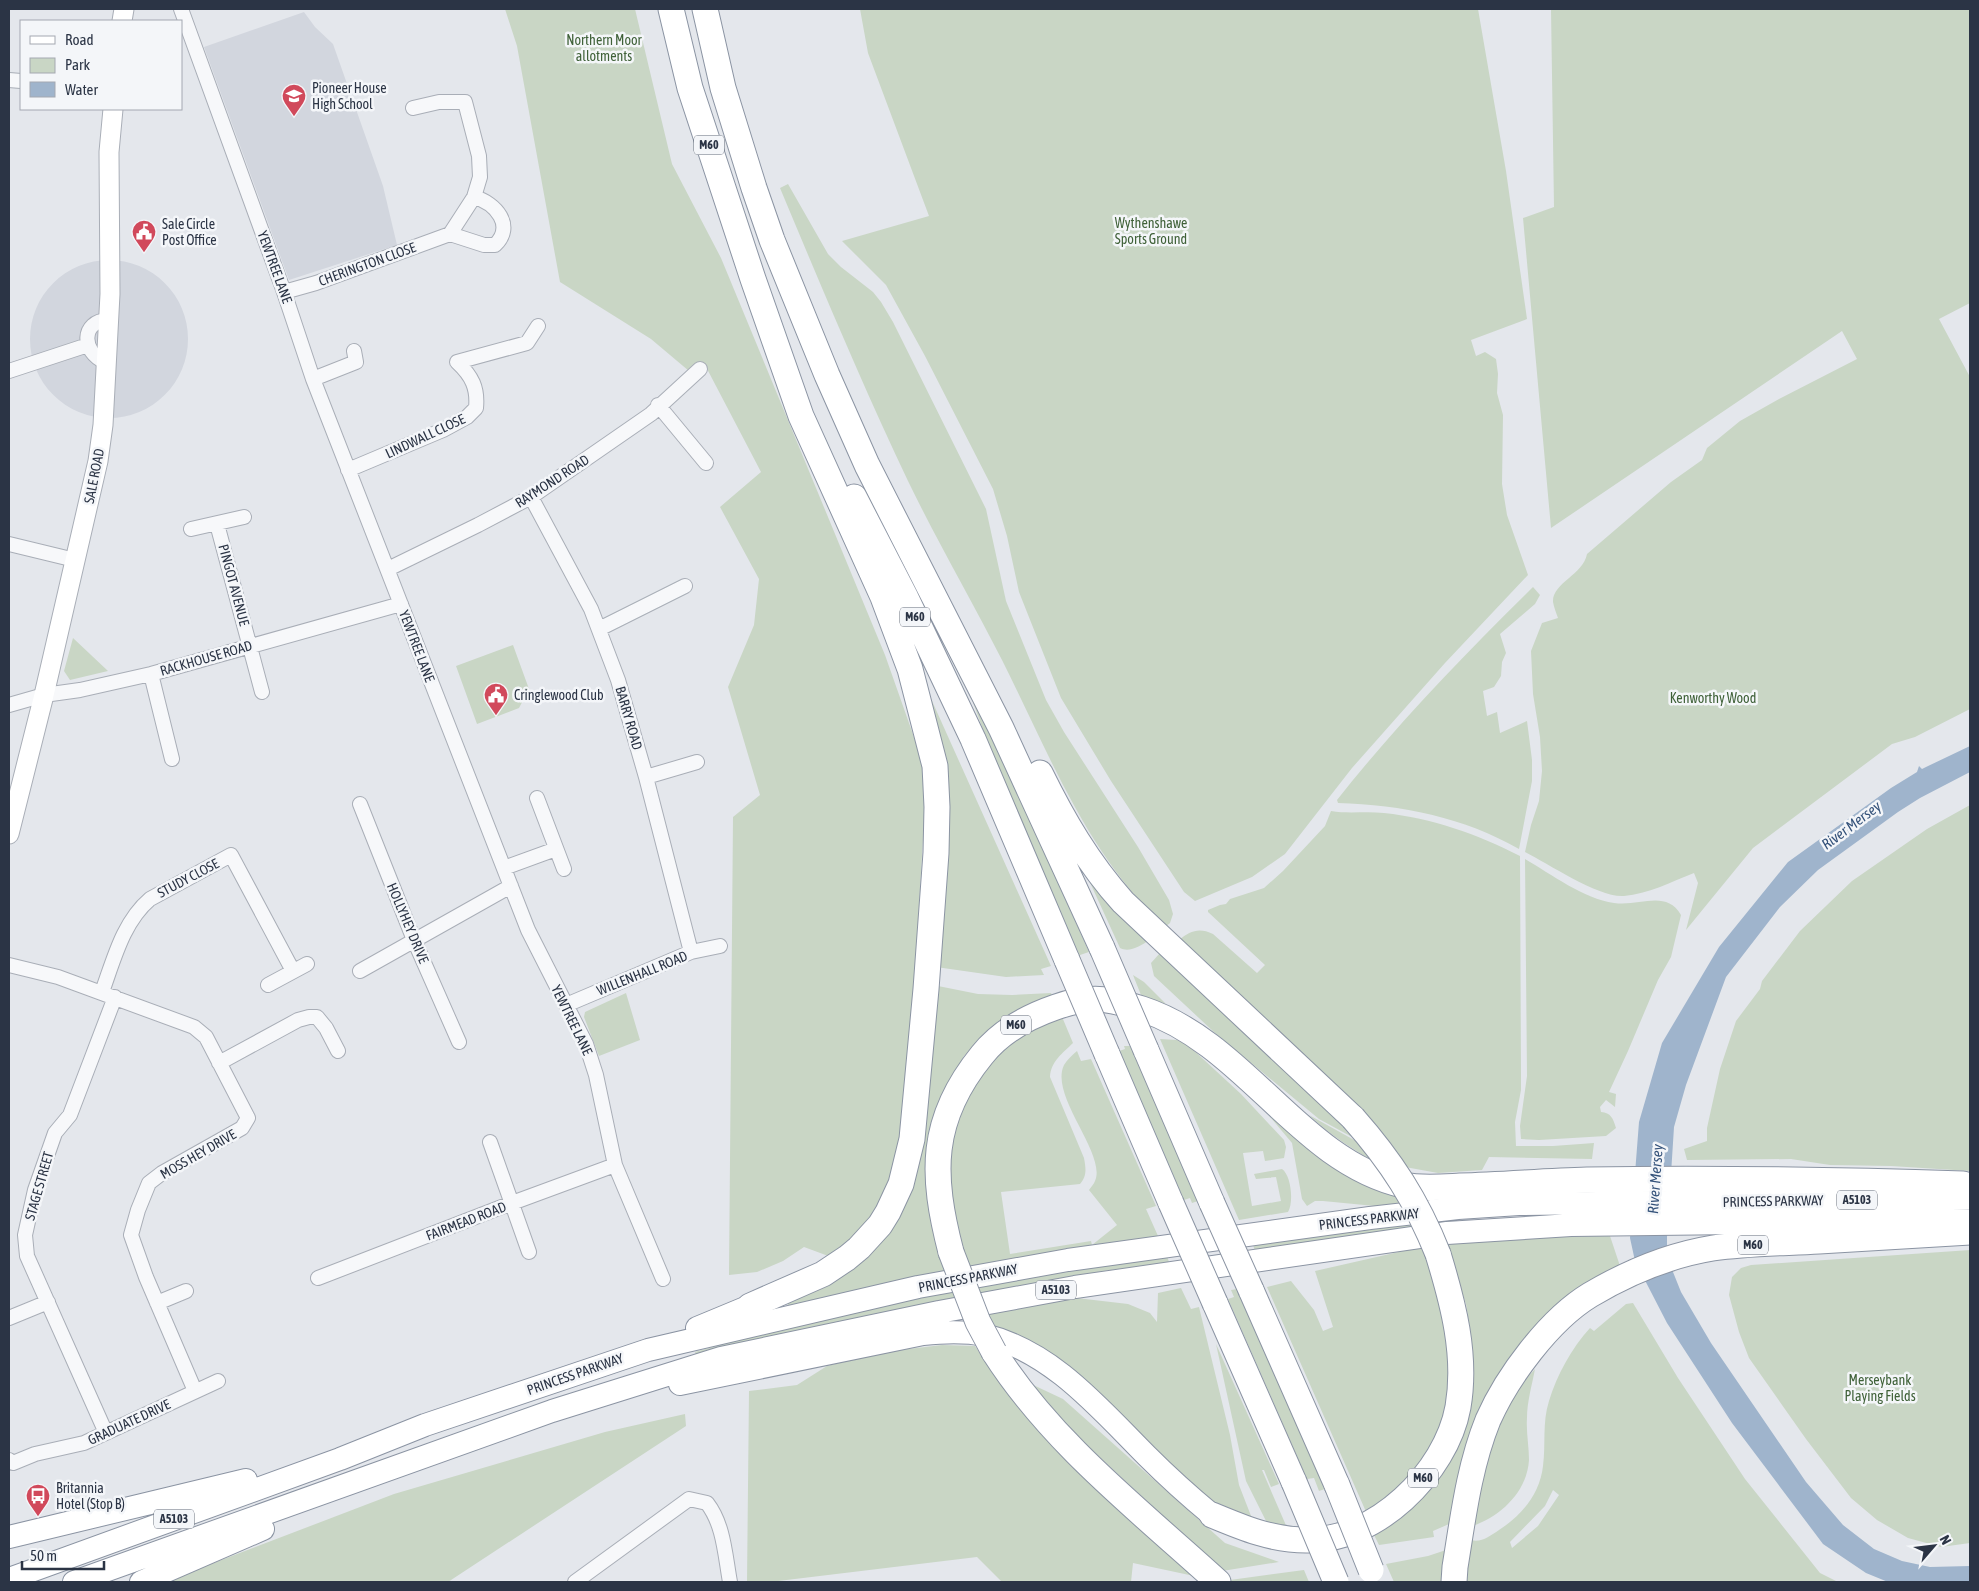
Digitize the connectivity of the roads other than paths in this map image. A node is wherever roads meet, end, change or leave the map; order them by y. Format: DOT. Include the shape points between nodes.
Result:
graph roads {
  1 [pos="181,9"];
  2 [pos="672,9"];
  3 [pos="705,9"];
  4 [pos="413,108"];
  5 [pos="113,110"];
  6 [pos="474,196"];
  7 [pos="450,234"];
  8 [pos="753,279"];
  9 [pos="284,292"];
  10 [pos="108,320"];
  11 [pos="538,326"];
  12 [pos="88,345"];
  13 [pos="354,351"];
  14 [pos="105,362"];
  15 [pos="700,369"];
  16 [pos="9,371"];
  17 [pos="313,379"];
  18 [pos="658,405"];
  19 [pos="706,463"];
  20 [pos="348,470"];
  21 [pos="531,497"];
  22 [pos="244,517"];
  23 [pos="217,524"];
  24 [pos="191,529"];
  25 [pos="9,544"];
  26 [pos="75,560"];
  27 [pos="917,562"];
  28 [pos="388,569"];
  29 [pos="685,586"];
  30 [pos="401,604"];
  31 [pos="599,629"];
  32 [pos="251,645"];
  33 [pos="151,674"];
  34 [pos="262,692"];
  35 [pos="44,695"];
  36 [pos="9,705"];
  37 [pos="172,759"];
  38 [pos="697,762"];
  39 [pos="646,777"];
  40 [pos="537,798"];
  41 [pos="360,804"];
  42 [pos="9,834"];
  43 [pos="556,849"];
  44 [pos="504,868"];
  45 [pos="564,869"];
  46 [pos="511,886"];
  47 [pos="414,940"];
  48 [pos="720,946"];
  49 [pos="690,952"];
  50 [pos="307,964"];
  51 [pos="9,965"];
  52 [pos="293,971"];
  53 [pos="360,971"];
  54 [pos="268,985"];
  55 [pos="102,992"];
  56 [pos="115,997"];
  57 [pos="566,1005"];
  58 [pos="459,1042"];
  59 [pos="338,1051"];
  60 [pos="219,1063"];
  61 [pos="490,1142"];
  62 [pos="615,1165"];
  63 [pos="1970,1186"];
  64 [pos="1970,1198"];
  65 [pos="1743,1201"];
  66 [pos="512,1203"];
  67 [pos="1577,1203"];
  68 [pos="1970,1220"];
  69 [pos="1970,1232"];
  70 [pos="529,1252"];
  71 [pos="318,1278"];
  72 [pos="663,1278"];
  73 [pos="186,1291"];
  74 [pos="48,1302"];
  75 [pos="157,1303"];
  76 [pos="750,1306"];
  77 [pos="9,1318"];
  78 [pos="648,1350"];
  79 [pos="218,1381"];
  80 [pos="195,1391"];
  81 [pos="552,1411"];
  82 [pos="106,1432"];
  83 [pos="340,1459"];
  84 [pos="9,1460"];
  85 [pos="342,1486"];
  86 [pos="1212,1515"];
  87 [pos="9,1537"];
  88 [pos="1455,1575"];
  89 [pos="1374,1576"];
  90 [pos="9,1579"];
  91 [pos="74,1582"];
  92 [pos="140,1582"];
  93 [pos="575,1582"];
  94 [pos="730,1582"];
  95 [pos="1218,1582"];
  96 [pos="1336,1582"];
  1 -- 9 [label="street, YEWTREE LANE"];
  2 -- 8 [label="highway, M60" via="690,88"];
  3 -- 27 [label="highway, M60" via="723,88 772,240 867,465"];
  4 -- 6 [label="street" via="439,102 466,102 479,156 480,177"];
  5 -- 10 [label="main road, SALE ROAD"];
  6 -- 7 [label="street"];
  6 -- 7 [label="street" via="488,202 500,215 505,230 502,238 495,245 484,245"];
  7 -- 9 [label="street, CHERINGTON CLOSE"];
  8 -- 76 [label="highway, M60" via="801,416 883,597 910,669 935,766 937,807 934,898 912,1140 901,1184 880,1225 836,1267"];
  8 -- 96 [label="highway, M60, bridge" via="846,480 973,739"];
  9 -- 17 [label="street, YEWTREE LANE"];
  10 -- 12 [label="street" via="93,326"];
  10 -- 14 [label="main road, SALE ROAD"];
  11 -- 20 [label="street, LINDWALL CLOSE" via="527,343 457,362 476,386 476,408 467,417"];
  12 -- 14 [label="street" via="96,358"];
  12 -- 16 [label="street"];
  13 -- 17 [label="street" via="356,362"];
  14 -- 26 [label="main road, SALE ROAD" via="98,461"];
  15 -- 18 [label="street, RAYMOND ROAD"];
  17 -- 20 [label="street, YEWTREE LANE"];
  18 -- 19 [label="street"];
  18 -- 21 [label="street, RAYMOND ROAD" via="651,414"];
  20 -- 28 [label="street, YEWTREE LANE"];
  21 -- 28 [label="street, RAYMOND ROAD"];
  21 -- 31 [label="street, BARRY ROAD"];
  22 -- 23 [label="street"];
  23 -- 24 [label="street"];
  23 -- 32 [label="street, PINGOT AVENUE"];
  25 -- 26 [label="street"];
  26 -- 35 [label="main road, SALE ROAD"];
  27 -- 86 [label="highway, M60, bridge" via="1010,712 1054,800 1101,877 1151,930 1353,1118 1384,1154 1407,1188 1438,1254 1454,1311 1461,1372 1458,1407 1451,1429 1444,1447 1422,1480 1369,1523 1325,1540 1290,1540 1264,1535"];
  27 -- 89 [label="highway, M60, bridge" via="1002,728 1102,948"];
  28 -- 30 [label="street, YEWTREE LANE"];
  29 -- 31 [label="street"];
  30 -- 32 [label="street, RACKHOUSE ROAD"];
  30 -- 44 [label="street, YEWTREE LANE"];
  31 -- 39 [label="street, BARRY ROAD" via="618,680"];
  32 -- 33 [label="street, RACKHOUSE ROAD"];
  32 -- 34 [label="street, PINGOT AVENUE"];
  33 -- 35 [label="street, RACKHOUSE ROAD"];
  33 -- 37 [label="street"];
  35 -- 36 [label="street, RACKHOUSE ROAD"];
  35 -- 42 [label="main road, SALE ROAD"];
  38 -- 39 [label="street"];
  39 -- 49 [label="street, BARRY ROAD"];
  40 -- 43 [label="street"];
  41 -- 47 [label="street, HOLLYHEY DRIVE"];
  43 -- 44 [label="street"];
  43 -- 45 [label="street"];
  44 -- 46 [label="street, YEWTREE LANE"];
  46 -- 47 [label="street"];
  46 -- 57 [label="street, YEWTREE LANE" via="528,930"];
  47 -- 53 [label="street"];
  47 -- 58 [label="street, HOLLYHEY DRIVE"];
  48 -- 49 [label="street, WILLENHALL ROAD"];
  49 -- 57 [label="street, WILLENHALL ROAD"];
  50 -- 52 [label="street"];
  51 -- 55 [label="street, MOSS HEY DRIVE"];
  52 -- 54 [label="street"];
  52 -- 55 [label="street, STUDY CLOSE" via="231,855 150,899 138,909 126,930"];
  55 -- 56 [label="street, MOSS HEY DRIVE"];
  56 -- 60 [label="street, MOSS HEY DRIVE" via="194,1027 206,1037"];
  56 -- 74 [label="street, STAGE STREET" via="70,1116 55,1133 34,1190 25,1235 27,1256"];
  57 -- 62 [label="street, YEWTREE LANE" via="586,1044 596,1075"];
  59 -- 60 [label="street" via="326,1028 316,1017 309,1017"];
  60 -- 75 [label="street, MOSS HEY DRIVE" via="248,1118 242,1128 162,1172 149,1183 131,1235"];
  61 -- 66 [label="street"];
  62 -- 66 [label="street, FAIRMEAD ROAD"];
  62 -- 72 [label="street, YEWTREE LANE"];
  63 -- 65 [label="highway" via="1880,1181"];
  64 -- 65 [label="highway, PRINCESS PARKWAY / A5103"];
  65 -- 67 [label="highway"];
  65 -- 67 [label="highway, PRINCESS PARKWAY / A5103"];
  65 -- 68 [label="highway, PRINCESS PARKWAY / A5103"];
  66 -- 70 [label="street"];
  66 -- 71 [label="street, FAIRMEAD ROAD"];
  67 -- 78 [label="highway, PRINCESS PARKWAY / A5103" via="1458,1208 1377,1217 1068,1260 918,1287"];
  67 -- 81 [label="highway, PRINCESS PARKWAY / A5103" via="1447,1233 1075,1287 830,1333 722,1358"];
  67 -- 95 [label="highway, M60, bridge" via="1502,1185 1404,1185 1358,1167 1318,1140 1246,1074 1183,1026 1158,1014 1116,1001 1090,998 1032,1016 1016,1024 986,1050 961,1082 941,1132 937,1179 941,1215 951,1252 978,1322 1021,1392 1058,1434"];
  69 -- 88 [label="highway, M60" via="1739,1246 1696,1252 1650,1266 1589,1296 1560,1319 1531,1350 1488,1420 1474,1461"];
  73 -- 75 [label="street"];
  74 -- 77 [label="street"];
  74 -- 82 [label="street, STAGE STREET"];
  75 -- 80 [label="street, MOSS HEY DRIVE"];
  76 -- 78 [label="highway"];
  78 -- 83 [label="highway, PRINCESS PARKWAY / A5103" via="425,1425"];
  79 -- 80 [label="street, GRADUATE DRIVE"];
  80 -- 82 [label="street, GRADUATE DRIVE"];
  81 -- 85 [label="highway, PRINCESS PARKWAY / A5103"];
  81 -- 86 [label="highway" via="894,1338 944,1332 984,1335 1031,1354 1058,1372"];
  82 -- 84 [label="street, GRADUATE DRIVE" via="84,1443 35,1454 14,1463"];
  83 -- 87 [label="highway"];
  83 -- 90 [label="highway, PRINCESS PARKWAY / A5103"];
  85 -- 91 [label="highway, PRINCESS PARKWAY / A5103"];
  85 -- 92 [label="highway" via="257,1532"];
  93 -- 94 [label="street" via="689,1499 707,1503 715,1514"];
}
